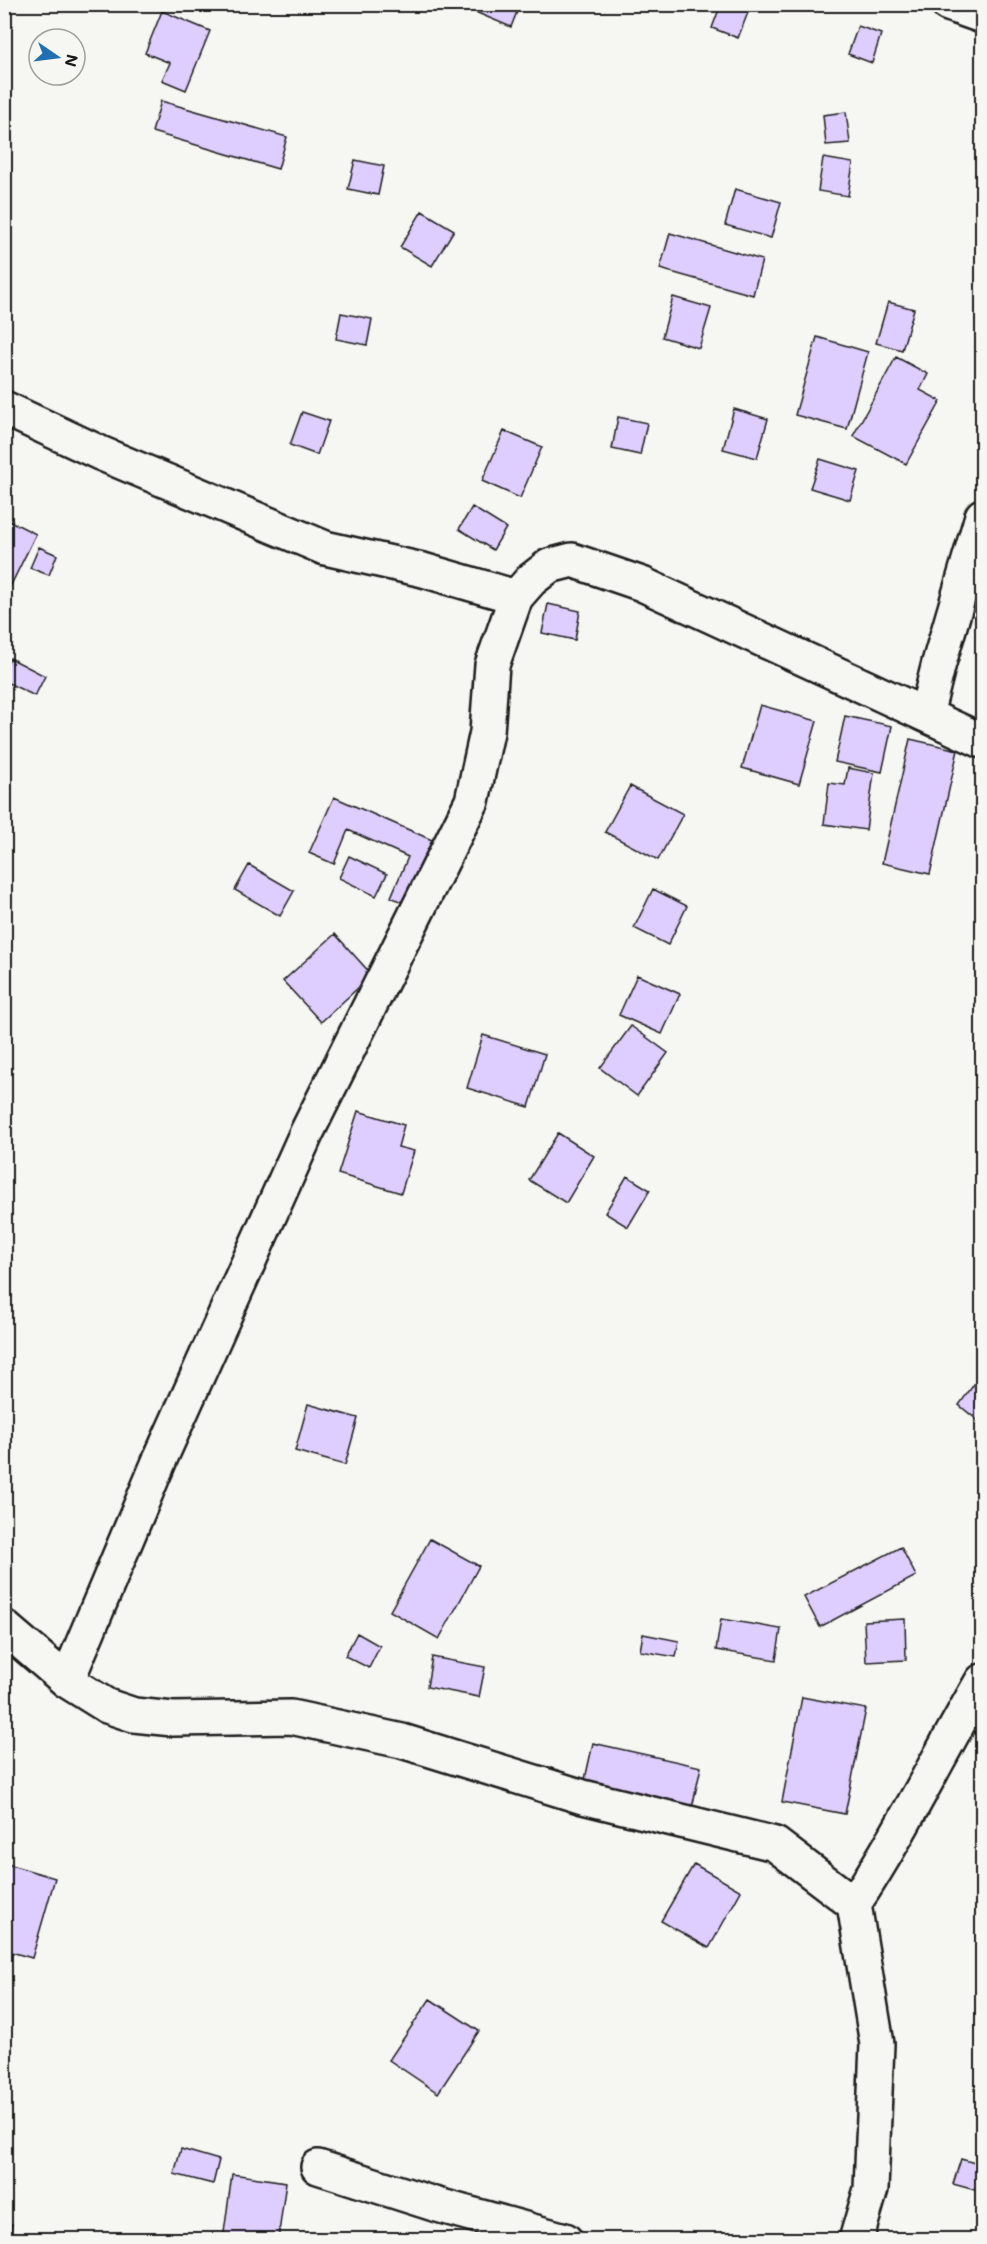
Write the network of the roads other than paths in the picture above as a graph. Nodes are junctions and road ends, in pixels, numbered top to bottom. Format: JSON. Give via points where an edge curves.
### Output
{"nodes":[{"id":1,"x":948,"y":4,"type":"edge"},
{"id":2,"x":982,"y":16,"type":"edge"},
{"id":3,"x":4,"y":408,"type":"edge"},
{"id":4,"x":982,"y":516,"type":"edge"},
{"id":5,"x":516,"y":597,"type":"junction"},
{"id":6,"x":926,"y":716,"type":"junction"},
{"id":7,"x":982,"y":741,"type":"edge"},
{"id":8,"x":4,"y":1627,"type":"edge"},
{"id":9,"x":67,"y":1681,"type":"junction"},
{"id":10,"x":982,"y":1682,"type":"edge"},
{"id":11,"x":854,"y":1904,"type":"junction"},
{"id":12,"x":318,"y":2168,"type":"dead end"},
{"id":13,"x":565,"y":2240,"type":"edge"},
{"id":14,"x":856,"y":2240,"type":"edge"}],
"edges":[{"from":1,"to":2,"type":"street"},
{"from":3,"to":5,"type":"street","via":[[325,548],[423,570]]},
{"from":4,"to":6,"type":"street"},
{"from":5,"to":6,"type":"street","via":[[549,566],[572,560],[642,584]]},
{"from":5,"to":9,"type":"street","via":[[492,665],[487,732],[472,801],[307,1132],[160,1457]]},
{"from":6,"to":7,"type":"street"},
{"from":8,"to":9,"type":"street"},
{"from":9,"to":11,"type":"street","via":[[107,1706],[134,1715],[173,1719],[291,1717],[402,1741],[583,1797],[775,1844]]},
{"from":10,"to":11,"type":"street","via":[[883,1860]]},
{"from":11,"to":14,"type":"street","via":[[878,2044],[871,2189]]},
{"from":12,"to":13,"type":"street"}]}
